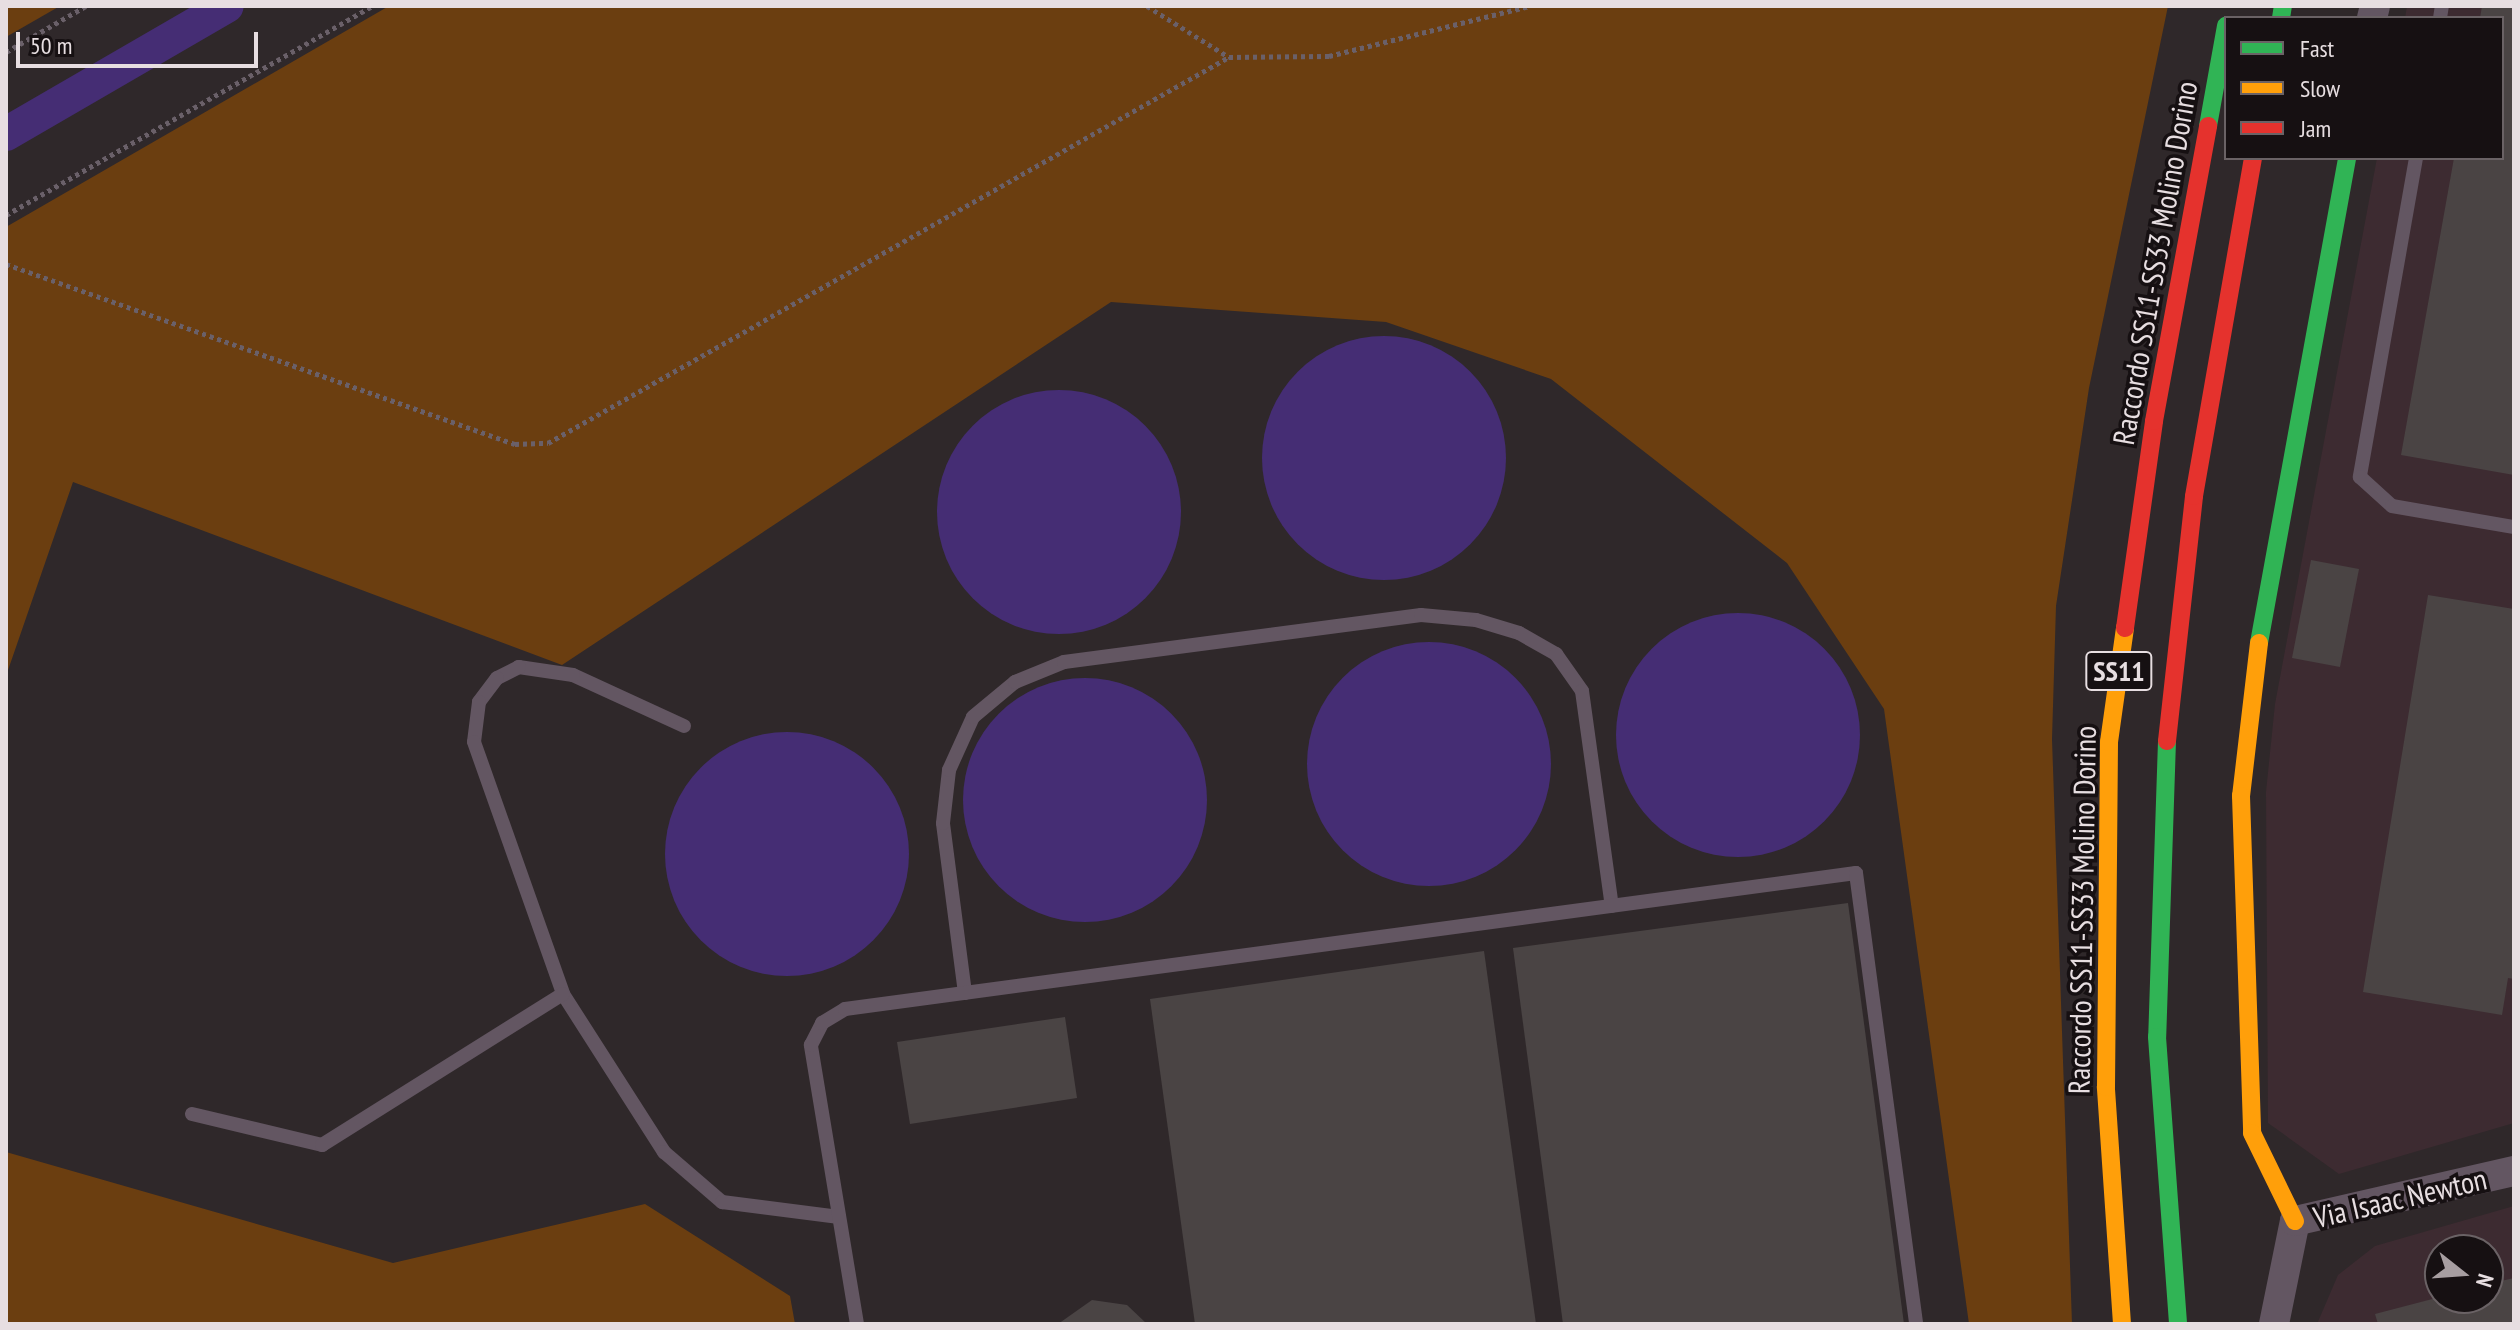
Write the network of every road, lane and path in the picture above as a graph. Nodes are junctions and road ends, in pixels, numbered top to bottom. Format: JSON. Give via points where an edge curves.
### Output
{"nodes":[{"id":1,"x":86,"y":6,"type":"edge"},
{"id":2,"x":372,"y":6,"type":"edge"},
{"id":3,"x":1147,"y":6,"type":"edge"},
{"id":4,"x":1530,"y":6,"type":"edge"},
{"id":5,"x":2224,"y":37,"type":"edge"},
{"id":6,"x":6,"y":52,"type":"edge"},
{"id":7,"x":1229,"y":57,"type":"junction"},
{"id":8,"x":2253,"y":160,"type":"edge"},
{"id":9,"x":2347,"y":160,"type":"edge"},
{"id":10,"x":2416,"y":160,"type":"edge"},
{"id":11,"x":6,"y":215,"type":"edge"},
{"id":12,"x":6,"y":264,"type":"edge"},
{"id":13,"x":2514,"y":527,"type":"edge"},
{"id":14,"x":684,"y":726,"type":"dead end"},
{"id":15,"x":1612,"y":906,"type":"junction"},
{"id":16,"x":965,"y":993,"type":"junction"},
{"id":17,"x":563,"y":994,"type":"junction"},
{"id":18,"x":192,"y":1114,"type":"dead end"},
{"id":19,"x":2514,"y":1171,"type":"edge"},
{"id":20,"x":839,"y":1217,"type":"junction"},
{"id":21,"x":2295,"y":1221,"type":"junction"},
{"id":22,"x":857,"y":1324,"type":"edge"},
{"id":23,"x":1916,"y":1324,"type":"edge"},
{"id":24,"x":2122,"y":1324,"type":"edge"},
{"id":25,"x":2178,"y":1324,"type":"edge"},
{"id":26,"x":2274,"y":1324,"type":"edge"}],
"edges":[{"from":1,"to":6,"type":"path"},
{"from":2,"to":11,"type":"path"},
{"from":3,"to":7,"type":"path"},
{"from":4,"to":7,"type":"path","via":[[1329,56]]},
{"from":5,"to":24,"type":"main road","name":"Raccordo SS11-SS33 Molino Dorino","number":"SS11","via":[[2154,421],[2109,742],[2106,1087]]},
{"from":7,"to":12,"type":"path","via":[[548,443],[515,444]]},
{"from":8,"to":25,"type":"main road","number":"SS11","via":[[2194,496],[2164,768],[2157,1037]]},
{"from":9,"to":21,"type":"main road","via":[[2258,648],[2241,796],[2252,1133]]},
{"from":10,"to":13,"type":"lane","via":[[2360,477],[2392,506]]},
{"from":14,"to":17,"type":"lane","via":[[573,675],[519,667],[497,678],[479,702],[474,742]]},
{"from":15,"to":16,"type":"lane"},
{"from":15,"to":16,"type":"lane","via":[[1582,691],[1556,654],[1519,633],[1476,620],[1421,615],[1064,662],[1015,682],[973,717],[949,770],[943,823]]},
{"from":15,"to":23,"type":"lane","via":[[1856,873]]},
{"from":16,"to":20,"type":"lane","via":[[845,1009],[822,1023],[811,1045]]},
{"from":17,"to":18,"type":"lane","via":[[322,1145]]},
{"from":17,"to":20,"type":"lane","via":[[664,1152],[692,1180],[722,1202]]},
{"from":19,"to":21,"type":"street","name":"Via Isaac Newton"},
{"from":20,"to":22,"type":"lane"},
{"from":21,"to":26,"type":"street","name":"Via Isaac Newton"}]}
